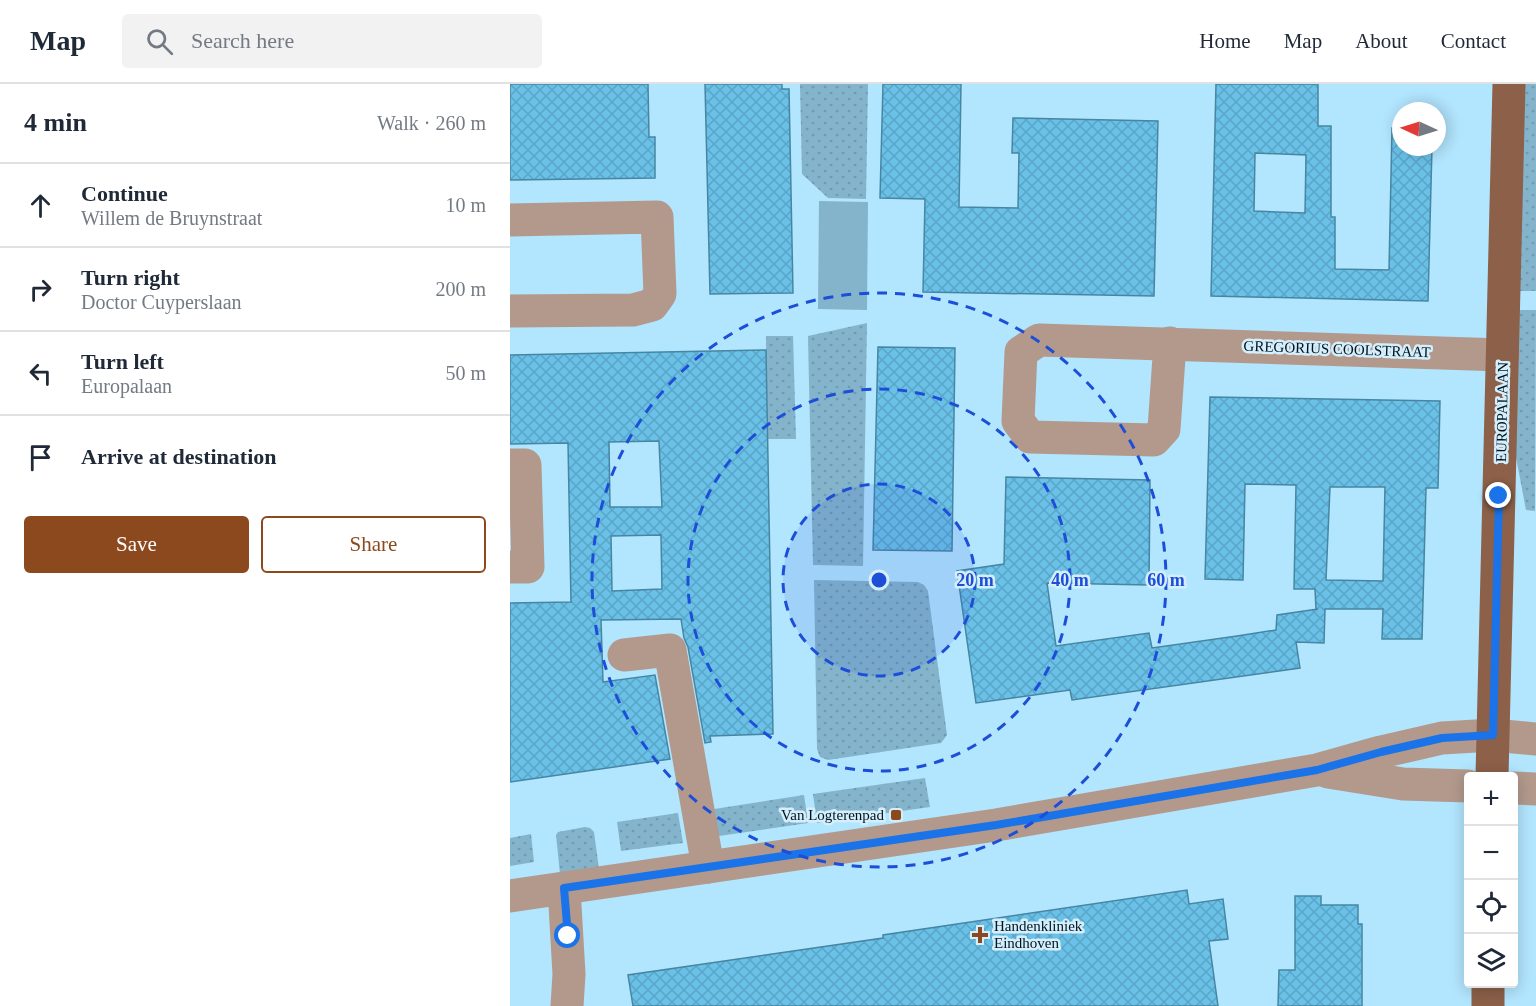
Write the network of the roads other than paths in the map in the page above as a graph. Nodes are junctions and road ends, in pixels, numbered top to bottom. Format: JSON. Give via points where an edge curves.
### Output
{"nodes":[{"id":1,"x":1509,"y":84,"type":"edge"},
{"id":2,"x":510,"y":220,"type":"edge"},
{"id":3,"x":510,"y":311,"type":"edge"},
{"id":4,"x":1170,"y":343,"type":"junction"},
{"id":5,"x":1503,"y":355,"type":"junction"},
{"id":6,"x":510,"y":465,"type":"edge"},
{"id":7,"x":510,"y":567,"type":"edge"},
{"id":8,"x":624,"y":655,"type":"dead end"},
{"id":9,"x":1493,"y":735,"type":"junction"},
{"id":10,"x":1536,"y":739,"type":"edge"},
{"id":11,"x":1317,"y":770,"type":"junction"},
{"id":12,"x":1492,"y":772,"type":"edge"},
{"id":13,"x":1464,"y":786,"type":"edge"},
{"id":14,"x":1518,"y":788,"type":"edge"},
{"id":15,"x":1536,"y":789,"type":"edge"},
{"id":16,"x":708,"y":867,"type":"junction"},
{"id":17,"x":564,"y":888,"type":"junction"},
{"id":18,"x":510,"y":896,"type":"edge"},
{"id":19,"x":1488,"y":988,"type":"edge"},
{"id":20,"x":567,"y":1006,"type":"edge"},
{"id":21,"x":1488,"y":1006,"type":"edge"}],
"edges":[{"from":1,"to":5,"type":"main road","name":"EUROPALAAN"},
{"from":2,"to":3,"type":"street","via":[[657,217],[660,294],[652,306],[633,310]]},
{"from":4,"to":4,"type":"street","name":"GREGORIUS COOLSTRAAT","via":[[1164,429],[1154,440],[1030,437],[1018,422],[1021,352],[1039,340]]},
{"from":4,"to":5,"type":"street","name":"GREGORIUS COOLSTRAAT"},
{"from":5,"to":9,"type":"main road","name":"EUROPALAAN"},
{"from":6,"to":7,"type":"street","via":[[525,465],[528,567]]},
{"from":8,"to":16,"type":"street","via":[[670,650]]},
{"from":9,"to":10,"type":"street"},
{"from":9,"to":11,"type":"street","via":[[1442,738]]},
{"from":9,"to":12,"type":"main road","name":"EUROPALAAN"},
{"from":11,"to":13,"type":"street","via":[[1403,784]]},
{"from":11,"to":16,"type":"street","via":[[996,825]]},
{"from":14,"to":15,"type":"street"},
{"from":16,"to":17,"type":"street"},
{"from":17,"to":18,"type":"street"},
{"from":17,"to":20,"type":"street"},
{"from":19,"to":21,"type":"main road"}]}
